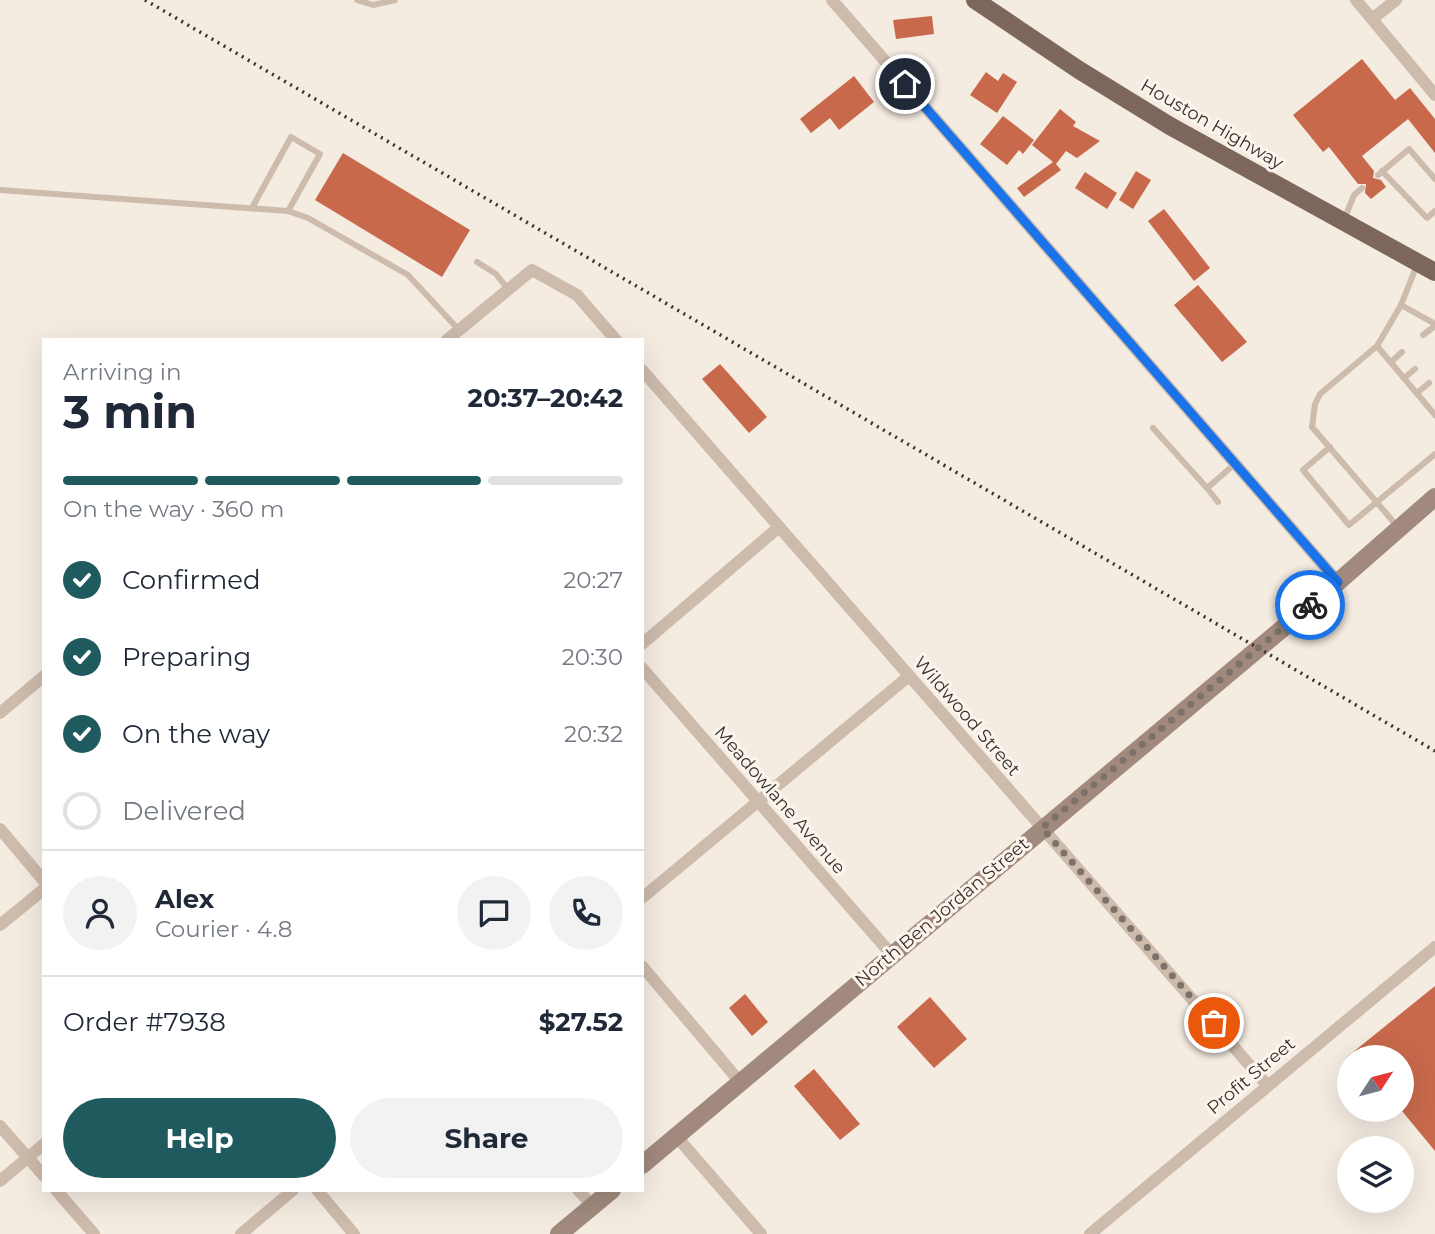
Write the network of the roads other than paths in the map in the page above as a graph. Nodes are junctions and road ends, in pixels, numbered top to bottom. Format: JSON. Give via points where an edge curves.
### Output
{"nodes":[{"id":1,"x":357,"y":0,"type":"edge"},
{"id":2,"x":395,"y":0,"type":"edge"},
{"id":3,"x":832,"y":0,"type":"edge"},
{"id":4,"x":975,"y":0,"type":"edge"},
{"id":5,"x":1356,"y":0,"type":"edge"},
{"id":6,"x":1396,"y":0,"type":"edge"},
{"id":7,"x":1372,"y":19,"type":"junction"},
{"id":8,"x":1435,"y":95,"type":"edge"},
{"id":9,"x":1435,"y":179,"type":"edge"},
{"id":10,"x":1362,"y":188,"type":"dead end"},
{"id":11,"x":0,"y":190,"type":"edge"},
{"id":12,"x":253,"y":206,"type":"junction"},
{"id":13,"x":288,"y":211,"type":"junction"},
{"id":14,"x":1435,"y":211,"type":"edge"},
{"id":15,"x":1343,"y":222,"type":"junction"},
{"id":16,"x":477,"y":262,"type":"dead end"},
{"id":17,"x":1418,"y":263,"type":"junction"},
{"id":18,"x":1435,"y":272,"type":"edge"},
{"id":19,"x":508,"y":289,"type":"junction"},
{"id":20,"x":1401,"y":305,"type":"junction"},
{"id":21,"x":1435,"y":325,"type":"edge"},
{"id":22,"x":459,"y":330,"type":"junction"},
{"id":23,"x":1423,"y":335,"type":"dead end"},
{"id":24,"x":449,"y":338,"type":"edge"},
{"id":25,"x":614,"y":338,"type":"edge"},
{"id":26,"x":1377,"y":346,"type":"junction"},
{"id":27,"x":1402,"y":352,"type":"dead end"},
{"id":28,"x":1391,"y":362,"type":"junction"},
{"id":29,"x":1415,"y":369,"type":"dead end"},
{"id":30,"x":645,"y":378,"type":"edge"},
{"id":31,"x":1404,"y":378,"type":"junction"},
{"id":32,"x":1429,"y":383,"type":"dead end"},
{"id":33,"x":1417,"y":393,"type":"junction"},
{"id":34,"x":1435,"y":400,"type":"edge"},
{"id":35,"x":1428,"y":406,"type":"junction"},
{"id":36,"x":1435,"y":415,"type":"edge"},
{"id":37,"x":1153,"y":428,"type":"dead end"},
{"id":38,"x":1330,"y":447,"type":"junction"},
{"id":39,"x":1435,"y":454,"type":"edge"},
{"id":40,"x":1235,"y":464,"type":"junction"},
{"id":41,"x":1207,"y":488,"type":"junction"},
{"id":42,"x":1435,"y":497,"type":"edge"},
{"id":43,"x":1217,"y":502,"type":"dead end"},
{"id":44,"x":1377,"y":503,"type":"junction"},
{"id":45,"x":779,"y":527,"type":"junction"},
{"id":46,"x":1399,"y":528,"type":"junction"},
{"id":47,"x":1338,"y":582,"type":"junction"},
{"id":48,"x":644,"y":642,"type":"edge"},
{"id":49,"x":644,"y":670,"type":"edge"},
{"id":50,"x":909,"y":676,"type":"junction"},
{"id":51,"x":42,"y":678,"type":"edge"},
{"id":52,"x":0,"y":713,"type":"edge"},
{"id":53,"x":758,"y":801,"type":"junction"},
{"id":54,"x":1042,"y":828,"type":"junction"},
{"id":55,"x":0,"y":829,"type":"edge"},
{"id":56,"x":42,"y":879,"type":"edge"},
{"id":57,"x":42,"y":891,"type":"edge"},
{"id":58,"x":644,"y":896,"type":"edge"},
{"id":59,"x":0,"y":925,"type":"edge"},
{"id":60,"x":1435,"y":947,"type":"edge"},
{"id":61,"x":891,"y":956,"type":"junction"},
{"id":62,"x":644,"y":968,"type":"edge"},
{"id":63,"x":740,"y":1082,"type":"junction"},
{"id":64,"x":1267,"y":1085,"type":"junction"},
{"id":65,"x":0,"y":1126,"type":"edge"},
{"id":66,"x":677,"y":1137,"type":"junction"},
{"id":67,"x":42,"y":1146,"type":"edge"},
{"id":68,"x":28,"y":1157,"type":"junction"},
{"id":69,"x":644,"y":1163,"type":"edge"},
{"id":70,"x":42,"y":1174,"type":"edge"},
{"id":71,"x":0,"y":1181,"type":"edge"},
{"id":72,"x":58,"y":1192,"type":"edge"},
{"id":73,"x":291,"y":1192,"type":"edge"},
{"id":74,"x":319,"y":1192,"type":"edge"},
{"id":75,"x":580,"y":1192,"type":"edge"},
{"id":76,"x":610,"y":1192,"type":"edge"},
{"id":77,"x":593,"y":1206,"type":"junction"},
{"id":78,"x":94,"y":1234,"type":"edge"},
{"id":79,"x":241,"y":1234,"type":"edge"},
{"id":80,"x":354,"y":1234,"type":"edge"},
{"id":81,"x":559,"y":1234,"type":"edge"},
{"id":82,"x":761,"y":1234,"type":"edge"},
{"id":83,"x":1090,"y":1234,"type":"edge"}],
"edges":[{"from":1,"to":2,"type":"lane","via":[[373,5]]},
{"from":3,"to":40,"type":"street"},
{"from":4,"to":15,"type":"main road","name":"Houston Highway","via":[[1170,126]]},
{"from":5,"to":7,"type":"street"},
{"from":6,"to":7,"type":"street"},
{"from":7,"to":8,"type":"street"},
{"from":9,"to":14,"type":"lane","via":[[1409,149],[1380,174],[1427,218]]},
{"from":10,"to":15,"type":"lane","via":[[1354,195]]},
{"from":11,"to":12,"type":"lane"},
{"from":12,"to":13,"type":"lane"},
{"from":12,"to":13,"type":"lane","via":[[291,137],[320,154]]},
{"from":13,"to":22,"type":"lane","via":[[408,275]]},
{"from":15,"to":17,"type":"main road","name":"Houston Highway"},
{"from":16,"to":19,"type":"lane"},
{"from":17,"to":18,"type":"main road","name":"Houston Highway"},
{"from":17,"to":20,"type":"lane"},
{"from":19,"to":22,"type":"street"},
{"from":19,"to":25,"type":"street","via":[[532,270],[577,295]]},
{"from":20,"to":21,"type":"lane"},
{"from":20,"to":26,"type":"lane"},
{"from":21,"to":23,"type":"lane"},
{"from":22,"to":24,"type":"street"},
{"from":26,"to":28,"type":"lane"},
{"from":26,"to":38,"type":"lane","via":[[1320,394],[1315,404],[1312,427]]},
{"from":27,"to":28,"type":"lane"},
{"from":28,"to":31,"type":"lane"},
{"from":29,"to":31,"type":"lane"},
{"from":30,"to":45,"type":"street","name":"Wildwood Street"},
{"from":31,"to":33,"type":"lane"},
{"from":32,"to":33,"type":"lane"},
{"from":33,"to":35,"type":"lane"},
{"from":34,"to":35,"type":"lane"},
{"from":35,"to":36,"type":"lane"},
{"from":37,"to":41,"type":"lane"},
{"from":38,"to":44,"type":"lane"},
{"from":38,"to":44,"type":"lane","via":[[1303,470],[1349,525]]},
{"from":39,"to":44,"type":"lane"},
{"from":40,"to":41,"type":"lane"},
{"from":40,"to":47,"type":"street"},
{"from":41,"to":43,"type":"lane"},
{"from":42,"to":46,"type":"street","name":"North Ben Jordan Street"},
{"from":44,"to":46,"type":"lane"},
{"from":45,"to":48,"type":"street"},
{"from":45,"to":50,"type":"street","name":"Wildwood Street"},
{"from":46,"to":47,"type":"street","name":"North Ben Jordan Street"},
{"from":47,"to":54,"type":"street","name":"North Ben Jordan Street"},
{"from":49,"to":53,"type":"street","name":"Meadowlane Avenue"},
{"from":50,"to":53,"type":"street"},
{"from":50,"to":54,"type":"street","name":"Wildwood Street"},
{"from":51,"to":52,"type":"street"},
{"from":53,"to":58,"type":"street"},
{"from":53,"to":61,"type":"street","name":"Meadowlane Avenue"},
{"from":54,"to":61,"type":"street","name":"North Ben Jordan Street"},
{"from":54,"to":64,"type":"street","name":"Wildwood Street"},
{"from":55,"to":56,"type":"street"},
{"from":57,"to":59,"type":"street"},
{"from":60,"to":64,"type":"street","name":"Profit Street"},
{"from":61,"to":63,"type":"street","name":"North Ben Jordan Street"},
{"from":62,"to":63,"type":"street"},
{"from":63,"to":66,"type":"street","name":"North Ben Jordan Street"},
{"from":64,"to":83,"type":"street","name":"Profit Street"},
{"from":65,"to":68,"type":"street"},
{"from":66,"to":69,"type":"street","name":"North Ben Jordan Street"},
{"from":66,"to":82,"type":"street"},
{"from":67,"to":68,"type":"street"},
{"from":68,"to":70,"type":"street"},
{"from":68,"to":71,"type":"street"},
{"from":72,"to":78,"type":"street"},
{"from":73,"to":79,"type":"street"},
{"from":74,"to":80,"type":"street"},
{"from":75,"to":77,"type":"street"},
{"from":76,"to":77,"type":"street"},
{"from":77,"to":81,"type":"street"}]}
